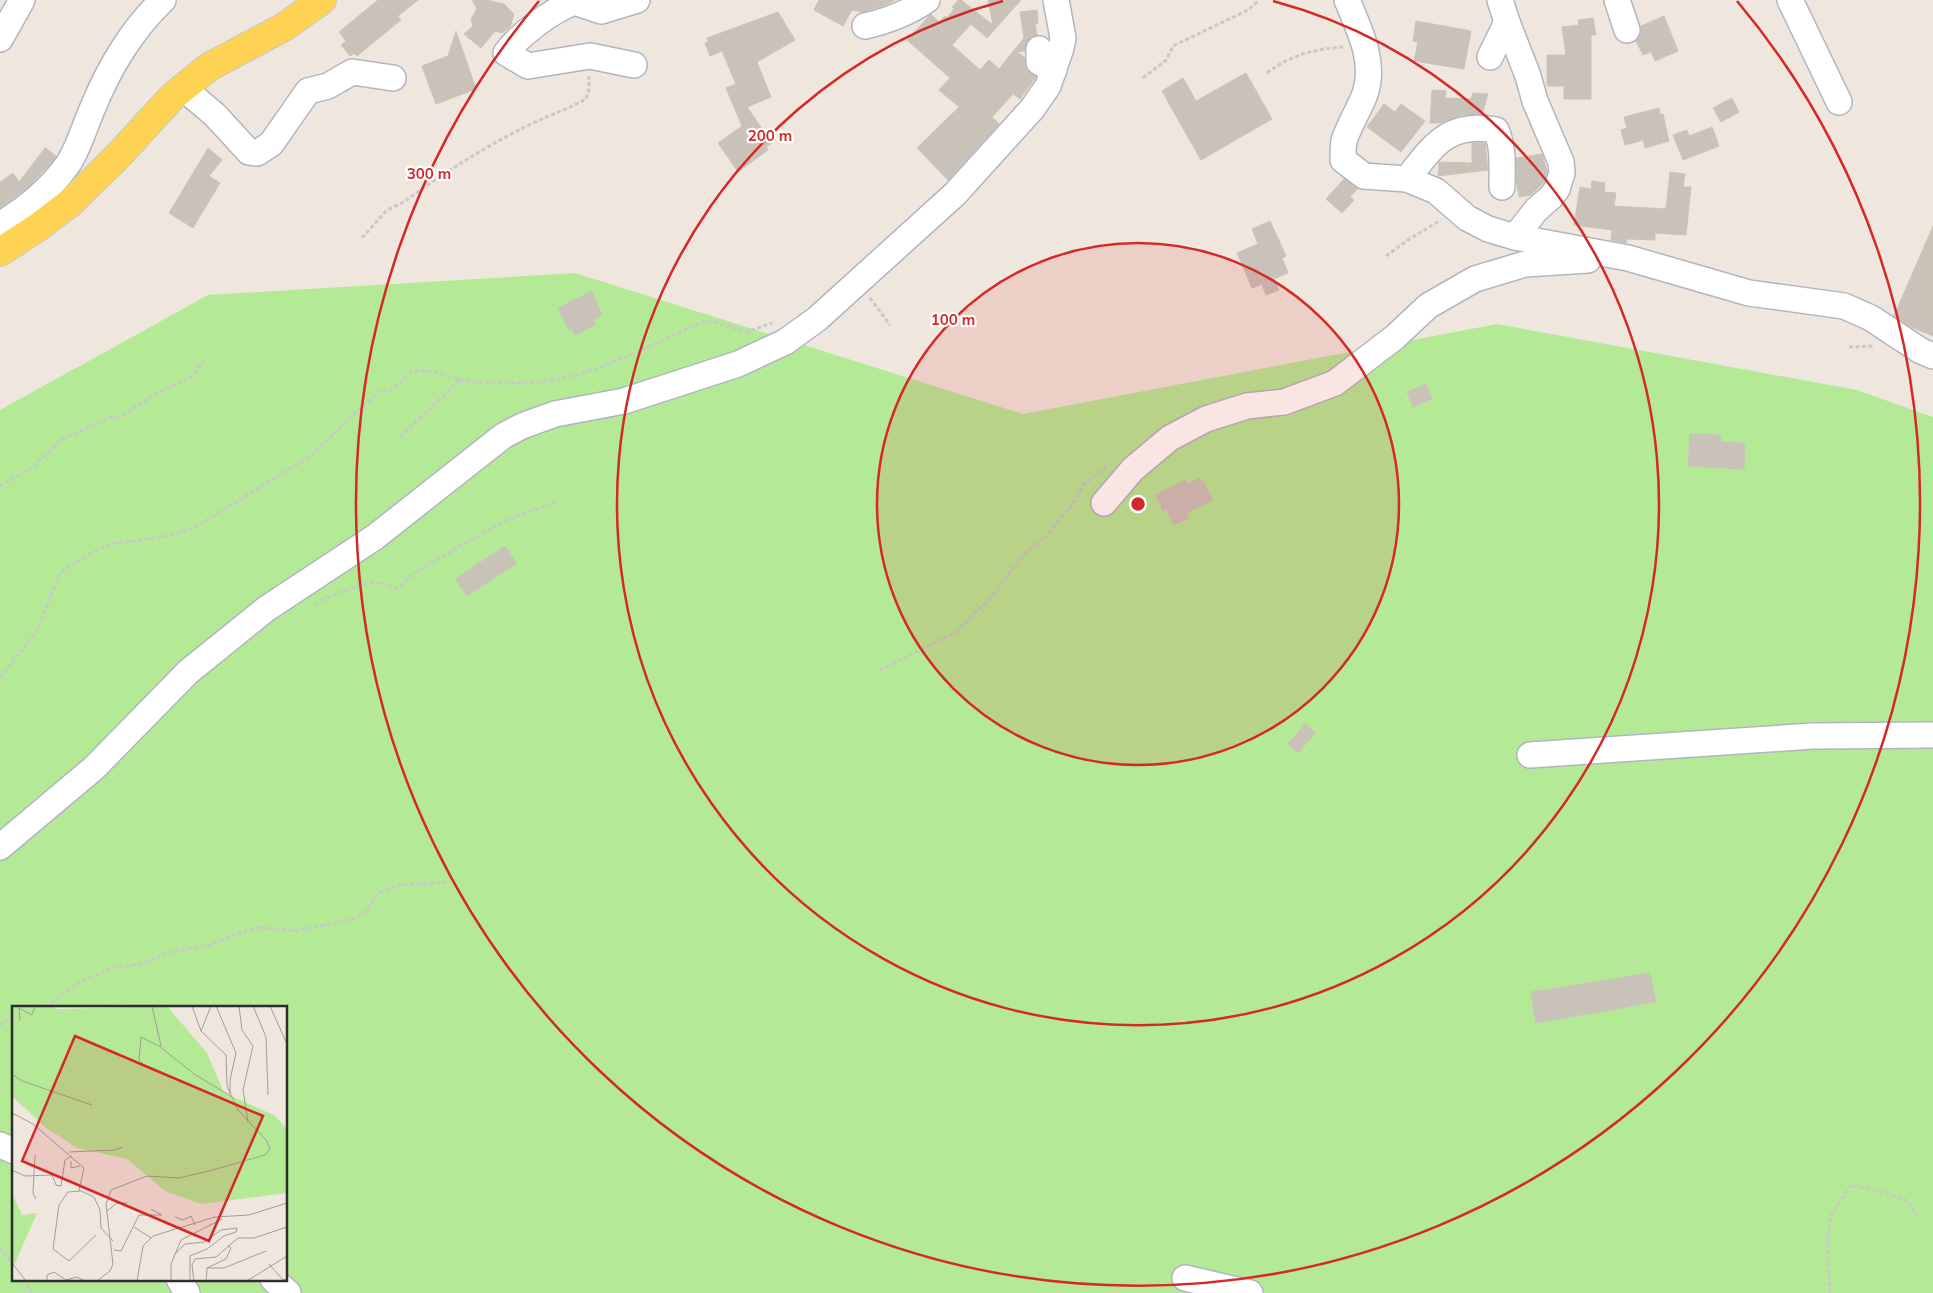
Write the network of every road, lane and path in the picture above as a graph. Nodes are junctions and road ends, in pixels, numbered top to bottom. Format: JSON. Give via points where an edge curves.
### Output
{"nodes":[{"id":1,"x":22,"y":0,"type":"edge"},
{"id":2,"x":163,"y":0,"type":"edge"},
{"id":3,"x":322,"y":0,"type":"edge"},
{"id":4,"x":637,"y":0,"type":"edge"},
{"id":5,"x":927,"y":0,"type":"edge"},
{"id":6,"x":1056,"y":0,"type":"edge"},
{"id":7,"x":1259,"y":0,"type":"edge"},
{"id":8,"x":1347,"y":0,"type":"edge"},
{"id":9,"x":1617,"y":0,"type":"edge"},
{"id":10,"x":1790,"y":0,"type":"edge"},
{"id":11,"x":574,"y":1,"type":"edge"},
{"id":12,"x":1504,"y":11,"type":"edge"},
{"id":13,"x":865,"y":26,"type":"dead end"},
{"id":14,"x":1627,"y":30,"type":"dead end"},
{"id":15,"x":0,"y":39,"type":"edge"},
{"id":16,"x":1039,"y":49,"type":"dead end"},
{"id":17,"x":590,"y":56,"type":"junction"},
{"id":18,"x":1490,"y":57,"type":"dead end"},
{"id":19,"x":1368,"y":60,"type":"junction"},
{"id":20,"x":634,"y":65,"type":"dead end"},
{"id":21,"x":1054,"y":70,"type":"junction"},
{"id":22,"x":1267,"y":73,"type":"dead end"},
{"id":23,"x":393,"y":78,"type":"dead end"},
{"id":24,"x":1143,"y":78,"type":"dead end"},
{"id":25,"x":184,"y":88,"type":"junction"},
{"id":26,"x":1839,"y":102,"type":"dead end"},
{"id":27,"x":1408,"y":179,"type":"junction"},
{"id":28,"x":1502,"y":187,"type":"dead end"},
{"id":29,"x":1467,"y":218,"type":"junction"},
{"id":30,"x":0,"y":225,"type":"edge"},
{"id":31,"x":1515,"y":237,"type":"junction"},
{"id":32,"x":362,"y":238,"type":"dead end"},
{"id":33,"x":0,"y":252,"type":"edge"},
{"id":34,"x":1386,"y":256,"type":"dead end"},
{"id":35,"x":1628,"y":258,"type":"junction"},
{"id":36,"x":862,"y":280,"type":"junction"},
{"id":37,"x":779,"y":320,"type":"dead end"},
{"id":38,"x":890,"y":325,"type":"dead end"},
{"id":39,"x":1933,"y":356,"type":"edge"},
{"id":40,"x":204,"y":361,"type":"dead end"},
{"id":41,"x":460,"y":380,"type":"junction"},
{"id":42,"x":400,"y":437,"type":"dead end"},
{"id":43,"x":1113,"y":463,"type":"dead end"},
{"id":44,"x":0,"y":486,"type":"edge"},
{"id":45,"x":556,"y":502,"type":"dead end"},
{"id":46,"x":1104,"y":503,"type":"dead end"},
{"id":47,"x":310,"y":607,"type":"dead end"},
{"id":48,"x":880,"y":670,"type":"dead end"},
{"id":49,"x":0,"y":678,"type":"edge"},
{"id":50,"x":1933,"y":735,"type":"edge"},
{"id":51,"x":1530,"y":755,"type":"dead end"},
{"id":52,"x":0,"y":847,"type":"edge"},
{"id":53,"x":450,"y":882,"type":"dead end"},
{"id":54,"x":47,"y":1006,"type":"edge"},
{"id":55,"x":12,"y":1017,"type":"edge"},
{"id":56,"x":0,"y":1026,"type":"edge"},
{"id":57,"x":0,"y":1145,"type":"edge"},
{"id":58,"x":12,"y":1150,"type":"edge"},
{"id":59,"x":1919,"y":1219,"type":"dead end"},
{"id":60,"x":0,"y":1247,"type":"edge"},
{"id":61,"x":12,"y":1263,"type":"edge"},
{"id":62,"x":1185,"y":1278,"type":"dead end"},
{"id":63,"x":24,"y":1280,"type":"edge"},
{"id":64,"x":180,"y":1280,"type":"edge"},
{"id":65,"x":274,"y":1280,"type":"edge"},
{"id":66,"x":32,"y":1293,"type":"edge"},
{"id":67,"x":188,"y":1293,"type":"edge"},
{"id":68,"x":288,"y":1293,"type":"edge"},
{"id":69,"x":1250,"y":1293,"type":"edge"},
{"id":70,"x":1830,"y":1293,"type":"edge"}],
"edges":[{"from":1,"to":15,"type":"street"},
{"from":2,"to":30,"type":"street","via":[[128,43],[100,90],[69,163],[46,192]]},
{"from":3,"to":25,"type":"main road","via":[[284,26],[209,67]]},
{"from":4,"to":11,"type":"street","via":[[601,11]]},
{"from":5,"to":13,"type":"street","via":[[889,20]]},
{"from":6,"to":21,"type":"street","via":[[1063,38]]},
{"from":7,"to":24,"type":"path","via":[[1248,10],[1173,46],[1166,60]]},
{"from":8,"to":19,"type":"street"},
{"from":9,"to":14,"type":"street"},
{"from":10,"to":26,"type":"street"},
{"from":11,"to":17,"type":"street","via":[[558,8],[499,52],[528,66]]},
{"from":12,"to":18,"type":"street"},
{"from":12,"to":31,"type":"street","via":[[1535,101],[1561,162],[1562,173],[1557,189]]},
{"from":16,"to":21,"type":"street","via":[[1039,62]]},
{"from":17,"to":20,"type":"street"},
{"from":17,"to":32,"type":"path","via":[[586,99],[489,145],[402,203],[386,210]]},
{"from":19,"to":22,"type":"path","via":[[1347,47],[1333,48],[1304,52],[1283,61]]},
{"from":19,"to":27,"type":"street","via":[[1369,78],[1344,141],[1343,160],[1364,176]]},
{"from":21,"to":36,"type":"street","via":[[1048,86],[1032,109],[955,194]]},
{"from":23,"to":25,"type":"street","via":[[352,72],[328,86],[308,91],[272,144],[257,153],[249,152],[215,115]]},
{"from":25,"to":33,"type":"main road","via":[[70,203]]},
{"from":27,"to":28,"type":"street","via":[[1440,140],[1469,127],[1484,128],[1496,130],[1500,138]]},
{"from":27,"to":29,"type":"street","via":[[1436,191]]},
{"from":29,"to":31,"type":"street"},
{"from":29,"to":34,"type":"path","via":[[1439,221]]},
{"from":31,"to":35,"type":"street"},
{"from":35,"to":39,"type":"street","via":[[1749,293],[1844,306],[1871,318]]},
{"from":35,"to":46,"type":"street","via":[[1525,264],[1474,279],[1428,306],[1395,337],[1335,384],[1284,402],[1247,406],[1206,419],[1170,438],[1133,469]]},
{"from":36,"to":38,"type":"path","via":[[868,296]]},
{"from":36,"to":52,"type":"street","via":[[785,342],[738,364],[624,401],[555,414],[502,436],[375,537],[258,615],[188,672],[94,768]]},
{"from":37,"to":41,"type":"path","via":[[747,332],[703,322],[617,361],[561,379],[522,383]]},
{"from":40,"to":44,"type":"path","via":[[190,378],[153,395],[122,416],[108,418],[62,438],[32,468]]},
{"from":41,"to":42,"type":"path"},
{"from":41,"to":49,"type":"path","via":[[428,371],[406,375],[392,390],[379,391],[309,457],[194,528],[173,535],[111,544],[78,560],[59,575],[37,630]]},
{"from":43,"to":48,"type":"path","via":[[1084,484],[1072,505],[1048,534],[1025,553],[991,597],[956,632]]},
{"from":45,"to":47,"type":"path","via":[[499,524],[414,573],[396,589],[381,583],[359,587]]},
{"from":50,"to":51,"type":"street","via":[[1813,736]]},
{"from":53,"to":54,"type":"path","via":[[401,885],[379,893],[365,912],[352,919],[295,931],[256,927],[209,944],[170,952],[144,964],[113,968],[82,981]]},
{"from":55,"to":56,"type":"path"},
{"from":57,"to":58,"type":"street"},
{"from":59,"to":70,"type":"path","via":[[1908,1201],[1851,1185],[1832,1214],[1827,1242]]},
{"from":60,"to":61,"type":"path"},
{"from":62,"to":69,"type":"street"},
{"from":63,"to":66,"type":"path"},
{"from":64,"to":67,"type":"street"},
{"from":65,"to":68,"type":"street"}]}
